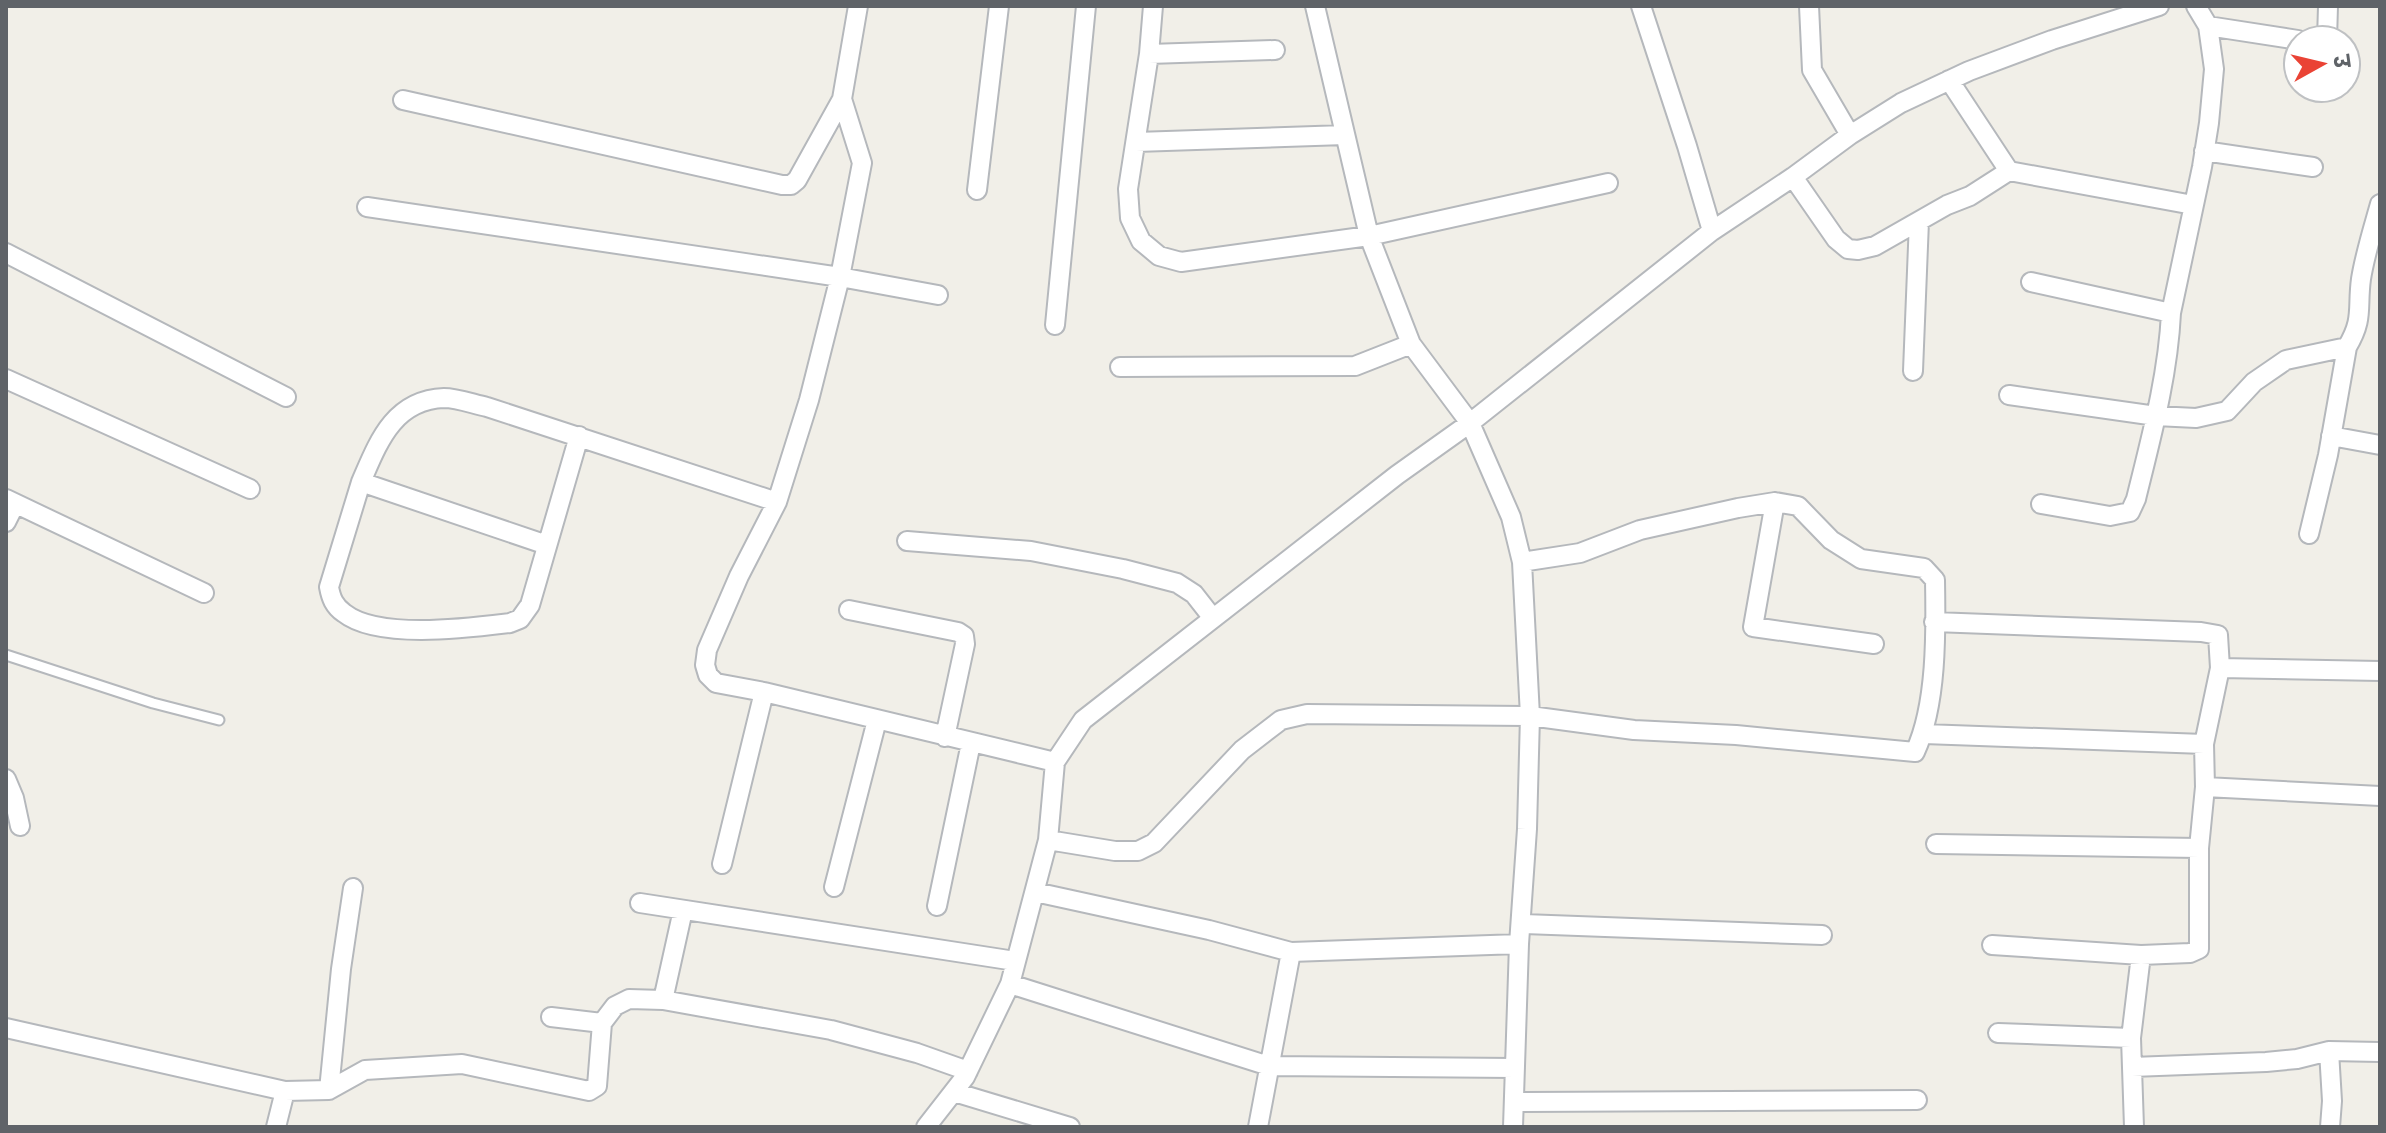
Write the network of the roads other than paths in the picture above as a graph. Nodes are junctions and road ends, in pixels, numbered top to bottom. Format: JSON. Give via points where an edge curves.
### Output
{"nodes":[{"id":1,"x":858,"y":6,"type":"edge"},
{"id":2,"x":999,"y":6,"type":"edge"},
{"id":3,"x":1086,"y":6,"type":"edge"},
{"id":4,"x":1153,"y":6,"type":"edge"},
{"id":5,"x":1315,"y":6,"type":"edge"},
{"id":6,"x":1641,"y":6,"type":"edge"},
{"id":7,"x":1809,"y":6,"type":"edge"},
{"id":8,"x":2159,"y":6,"type":"edge"},
{"id":9,"x":2196,"y":6,"type":"edge"},
{"id":10,"x":2208,"y":26,"type":"junction"},
{"id":11,"x":2282,"y":38,"type":"edge"},
{"id":12,"x":1275,"y":50,"type":"dead end"},
{"id":13,"x":1149,"y":54,"type":"junction"},
{"id":14,"x":1949,"y":80,"type":"junction"},
{"id":15,"x":842,"y":99,"type":"junction"},
{"id":16,"x":403,"y":100,"type":"dead end"},
{"id":17,"x":1345,"y":135,"type":"junction"},
{"id":18,"x":1850,"y":135,"type":"junction"},
{"id":19,"x":1136,"y":142,"type":"junction"},
{"id":20,"x":2204,"y":151,"type":"junction"},
{"id":21,"x":2313,"y":167,"type":"dead end"},
{"id":22,"x":2009,"y":171,"type":"junction"},
{"id":23,"x":1793,"y":177,"type":"junction"},
{"id":24,"x":1608,"y":183,"type":"dead end"},
{"id":25,"x":977,"y":190,"type":"dead end"},
{"id":26,"x":2380,"y":204,"type":"edge"},
{"id":27,"x":2193,"y":205,"type":"junction"},
{"id":28,"x":367,"y":207,"type":"dead end"},
{"id":29,"x":1919,"y":221,"type":"junction"},
{"id":30,"x":1712,"y":231,"type":"junction"},
{"id":31,"x":1369,"y":236,"type":"junction"},
{"id":32,"x":2375,"y":243,"type":"edge"},
{"id":33,"x":6,"y":253,"type":"edge"},
{"id":34,"x":840,"y":277,"type":"junction"},
{"id":35,"x":2031,"y":282,"type":"dead end"},
{"id":36,"x":938,"y":295,"type":"dead end"},
{"id":37,"x":2171,"y":313,"type":"junction"},
{"id":38,"x":1055,"y":325,"type":"dead end"},
{"id":39,"x":1411,"y":344,"type":"junction"},
{"id":40,"x":2347,"y":347,"type":"junction"},
{"id":41,"x":1120,"y":367,"type":"dead end"},
{"id":42,"x":1913,"y":371,"type":"dead end"},
{"id":43,"x":6,"y":379,"type":"edge"},
{"id":44,"x":2009,"y":395,"type":"dead end"},
{"id":45,"x":286,"y":397,"type":"dead end"},
{"id":46,"x":2156,"y":416,"type":"junction"},
{"id":47,"x":1470,"y":423,"type":"junction"},
{"id":48,"x":579,"y":436,"type":"junction"},
{"id":49,"x":2331,"y":436,"type":"junction"},
{"id":50,"x":2380,"y":445,"type":"edge"},
{"id":51,"x":361,"y":482,"type":"junction"},
{"id":52,"x":250,"y":489,"type":"dead end"},
{"id":53,"x":11,"y":502,"type":"edge"},
{"id":54,"x":777,"y":502,"type":"junction"},
{"id":55,"x":1775,"y":502,"type":"junction"},
{"id":56,"x":2041,"y":504,"type":"dead end"},
{"id":57,"x":6,"y":522,"type":"edge"},
{"id":58,"x":2309,"y":534,"type":"dead end"},
{"id":59,"x":907,"y":541,"type":"dead end"},
{"id":60,"x":547,"y":545,"type":"junction"},
{"id":61,"x":1522,"y":562,"type":"junction"},
{"id":62,"x":204,"y":593,"type":"dead end"},
{"id":63,"x":849,"y":610,"type":"dead end"},
{"id":64,"x":1212,"y":617,"type":"junction"},
{"id":65,"x":1934,"y":622,"type":"junction"},
{"id":66,"x":1874,"y":644,"type":"dead end"},
{"id":67,"x":6,"y":655,"type":"edge"},
{"id":68,"x":2220,"y":668,"type":"junction"},
{"id":69,"x":2380,"y":671,"type":"edge"},
{"id":70,"x":764,"y":692,"type":"junction"},
{"id":71,"x":1530,"y":716,"type":"junction"},
{"id":72,"x":219,"y":720,"type":"dead end"},
{"id":73,"x":877,"y":720,"type":"junction"},
{"id":74,"x":1924,"y":734,"type":"junction"},
{"id":75,"x":945,"y":737,"type":"junction"},
{"id":76,"x":971,"y":743,"type":"junction"},
{"id":77,"x":2204,"y":744,"type":"junction"},
{"id":78,"x":1055,"y":762,"type":"junction"},
{"id":79,"x":6,"y":779,"type":"edge"},
{"id":80,"x":2205,"y":787,"type":"junction"},
{"id":81,"x":2380,"y":796,"type":"edge"},
{"id":82,"x":20,"y":826,"type":"dead end"},
{"id":83,"x":1048,"y":840,"type":"junction"},
{"id":84,"x":1936,"y":844,"type":"dead end"},
{"id":85,"x":2199,"y":848,"type":"junction"},
{"id":86,"x":722,"y":864,"type":"dead end"},
{"id":87,"x":834,"y":887,"type":"dead end"},
{"id":88,"x":353,"y":888,"type":"dead end"},
{"id":89,"x":1035,"y":892,"type":"junction"},
{"id":90,"x":640,"y":903,"type":"dead end"},
{"id":91,"x":937,"y":906,"type":"dead end"},
{"id":92,"x":683,"y":910,"type":"junction"},
{"id":93,"x":1521,"y":924,"type":"junction"},
{"id":94,"x":1822,"y":935,"type":"dead end"},
{"id":95,"x":1519,"y":944,"type":"junction"},
{"id":96,"x":1992,"y":945,"type":"dead end"},
{"id":97,"x":1291,"y":952,"type":"junction"},
{"id":98,"x":2141,"y":955,"type":"junction"},
{"id":99,"x":1015,"y":961,"type":"junction"},
{"id":100,"x":1010,"y":984,"type":"junction"},
{"id":101,"x":663,"y":1000,"type":"junction"},
{"id":102,"x":551,"y":1017,"type":"dead end"},
{"id":103,"x":602,"y":1023,"type":"junction"},
{"id":104,"x":6,"y":1028,"type":"edge"},
{"id":105,"x":1998,"y":1033,"type":"dead end"},
{"id":106,"x":2131,"y":1038,"type":"junction"},
{"id":107,"x":2329,"y":1051,"type":"junction"},
{"id":108,"x":2380,"y":1052,"type":"edge"},
{"id":109,"x":1269,"y":1066,"type":"junction"},
{"id":110,"x":2132,"y":1067,"type":"junction"},
{"id":111,"x":1515,"y":1068,"type":"junction"},
{"id":112,"x":968,"y":1071,"type":"junction"},
{"id":113,"x":329,"y":1090,"type":"junction"},
{"id":114,"x":285,"y":1091,"type":"junction"},
{"id":115,"x":954,"y":1092,"type":"junction"},
{"id":116,"x":1917,"y":1100,"type":"dead end"},
{"id":117,"x":1514,"y":1102,"type":"junction"},
{"id":118,"x":276,"y":1127,"type":"edge"},
{"id":119,"x":926,"y":1127,"type":"edge"},
{"id":120,"x":1070,"y":1127,"type":"edge"},
{"id":121,"x":1258,"y":1127,"type":"edge"},
{"id":122,"x":1513,"y":1127,"type":"edge"},
{"id":123,"x":2134,"y":1127,"type":"edge"},
{"id":124,"x":2330,"y":1127,"type":"edge"}],
"edges":[{"from":1,"to":15,"type":"street"},
{"from":2,"to":25,"type":"street"},
{"from":3,"to":38,"type":"street"},
{"from":4,"to":13,"type":"street"},
{"from":5,"to":17,"type":"street"},
{"from":6,"to":30,"type":"street"},
{"from":7,"to":18,"type":"street","via":[[1812,70]]},
{"from":8,"to":14,"type":"street"},
{"from":9,"to":10,"type":"street"},
{"from":10,"to":11,"type":"street"},
{"from":10,"to":20,"type":"street","via":[[2214,69]]},
{"from":12,"to":13,"type":"street"},
{"from":13,"to":19,"type":"street"},
{"from":14,"to":18,"type":"street"},
{"from":14,"to":22,"type":"street"},
{"from":15,"to":16,"type":"street","via":[[791,185]]},
{"from":15,"to":34,"type":"street","via":[[862,163]]},
{"from":17,"to":19,"type":"street"},
{"from":17,"to":31,"type":"street"},
{"from":18,"to":23,"type":"street"},
{"from":19,"to":31,"type":"street","via":[[1128,189],[1130,218],[1141,241],[1159,256],[1181,262]]},
{"from":20,"to":21,"type":"street"},
{"from":20,"to":27,"type":"street"},
{"from":22,"to":27,"type":"street"},
{"from":22,"to":29,"type":"street"},
{"from":23,"to":29,"type":"street","via":[[1848,249],[1865,250]]},
{"from":23,"to":30,"type":"street"},
{"from":24,"to":31,"type":"street"},
{"from":26,"to":32,"type":"street"},
{"from":27,"to":37,"type":"street"},
{"from":28,"to":34,"type":"street"},
{"from":29,"to":42,"type":"street"},
{"from":30,"to":47,"type":"street"},
{"from":31,"to":39,"type":"street"},
{"from":32,"to":40,"type":"street","via":[[2361,281],[2360,317]]},
{"from":33,"to":45,"type":"street"},
{"from":34,"to":36,"type":"street"},
{"from":34,"to":54,"type":"street"},
{"from":35,"to":37,"type":"street"},
{"from":37,"to":46,"type":"street"},
{"from":39,"to":41,"type":"street","via":[[1355,366]]},
{"from":39,"to":47,"type":"street"},
{"from":40,"to":46,"type":"street","via":[[2286,360],[2254,382],[2227,411],[2196,418]]},
{"from":40,"to":49,"type":"street"},
{"from":43,"to":52,"type":"street"},
{"from":44,"to":46,"type":"street"},
{"from":46,"to":56,"type":"street","via":[[2130,512],[2110,516]]},
{"from":47,"to":61,"type":"street","via":[[1511,517]]},
{"from":47,"to":64,"type":"street"},
{"from":48,"to":51,"type":"street","via":[[487,407],[446,398],[422,401],[382,434]]},
{"from":48,"to":54,"type":"street"},
{"from":48,"to":60,"type":"street"},
{"from":49,"to":50,"type":"street"},
{"from":49,"to":58,"type":"street"},
{"from":51,"to":60,"type":"street"},
{"from":51,"to":60,"type":"street","via":[[329,587],[332,601],[344,614],[370,626],[434,630],[520,619],[530,605]]},
{"from":53,"to":57,"type":"street"},
{"from":53,"to":62,"type":"street"},
{"from":54,"to":70,"type":"street","via":[[739,576],[705,665],[716,683]]},
{"from":55,"to":61,"type":"street","via":[[1640,530],[1580,553]]},
{"from":55,"to":65,"type":"street","via":[[1798,506],[1831,540],[1861,559],[1924,568],[1935,580]]},
{"from":55,"to":66,"type":"street","via":[[1753,627]]},
{"from":59,"to":64,"type":"street","via":[[1031,551],[1123,569],[1177,583]]},
{"from":61,"to":71,"type":"street"},
{"from":63,"to":75,"type":"street","via":[[964,636]]},
{"from":64,"to":78,"type":"street","via":[[1083,720]]},
{"from":65,"to":68,"type":"street","via":[[2201,632],[2218,635]]},
{"from":65,"to":74,"type":"street"},
{"from":67,"to":72,"type":"lane"},
{"from":68,"to":69,"type":"street"},
{"from":68,"to":77,"type":"street"},
{"from":70,"to":73,"type":"street"},
{"from":70,"to":86,"type":"street"},
{"from":71,"to":74,"type":"street","via":[[1634,730],[1915,752]]},
{"from":71,"to":83,"type":"street","via":[[1334,713],[1281,720],[1242,750],[1154,843],[1138,851],[1115,851]]},
{"from":71,"to":93,"type":"street"},
{"from":73,"to":75,"type":"street"},
{"from":73,"to":87,"type":"street"},
{"from":74,"to":77,"type":"street"},
{"from":75,"to":76,"type":"street"},
{"from":76,"to":78,"type":"street"},
{"from":76,"to":91,"type":"street"},
{"from":77,"to":80,"type":"street"},
{"from":78,"to":83,"type":"street"},
{"from":79,"to":82,"type":"street"},
{"from":80,"to":81,"type":"street"},
{"from":80,"to":85,"type":"street"},
{"from":83,"to":89,"type":"street"},
{"from":84,"to":85,"type":"street"},
{"from":85,"to":98,"type":"street","via":[[2199,949]]},
{"from":88,"to":113,"type":"street"},
{"from":89,"to":97,"type":"street"},
{"from":89,"to":99,"type":"street"},
{"from":90,"to":92,"type":"street"},
{"from":92,"to":99,"type":"street"},
{"from":92,"to":101,"type":"street"},
{"from":93,"to":94,"type":"street"},
{"from":93,"to":95,"type":"street"},
{"from":95,"to":97,"type":"street"},
{"from":95,"to":111,"type":"street"},
{"from":96,"to":98,"type":"street"},
{"from":97,"to":109,"type":"street"},
{"from":98,"to":106,"type":"street"},
{"from":99,"to":100,"type":"street"},
{"from":100,"to":109,"type":"street"},
{"from":100,"to":112,"type":"street"},
{"from":101,"to":103,"type":"street","via":[[629,999],[615,1006]]},
{"from":101,"to":112,"type":"street","via":[[831,1030]]},
{"from":102,"to":103,"type":"street"},
{"from":103,"to":113,"type":"street","via":[[597,1086],[589,1091],[462,1064],[365,1070]]},
{"from":104,"to":114,"type":"street"},
{"from":105,"to":106,"type":"street"},
{"from":106,"to":110,"type":"street"},
{"from":107,"to":108,"type":"street"},
{"from":107,"to":110,"type":"street","via":[[2266,1062]]},
{"from":107,"to":124,"type":"street"},
{"from":109,"to":111,"type":"street"},
{"from":109,"to":121,"type":"street"},
{"from":110,"to":123,"type":"street"},
{"from":111,"to":117,"type":"street"},
{"from":112,"to":115,"type":"street"},
{"from":113,"to":114,"type":"street"},
{"from":114,"to":118,"type":"street"},
{"from":115,"to":119,"type":"street"},
{"from":115,"to":120,"type":"street"},
{"from":116,"to":117,"type":"street"},
{"from":117,"to":122,"type":"street"}]}
